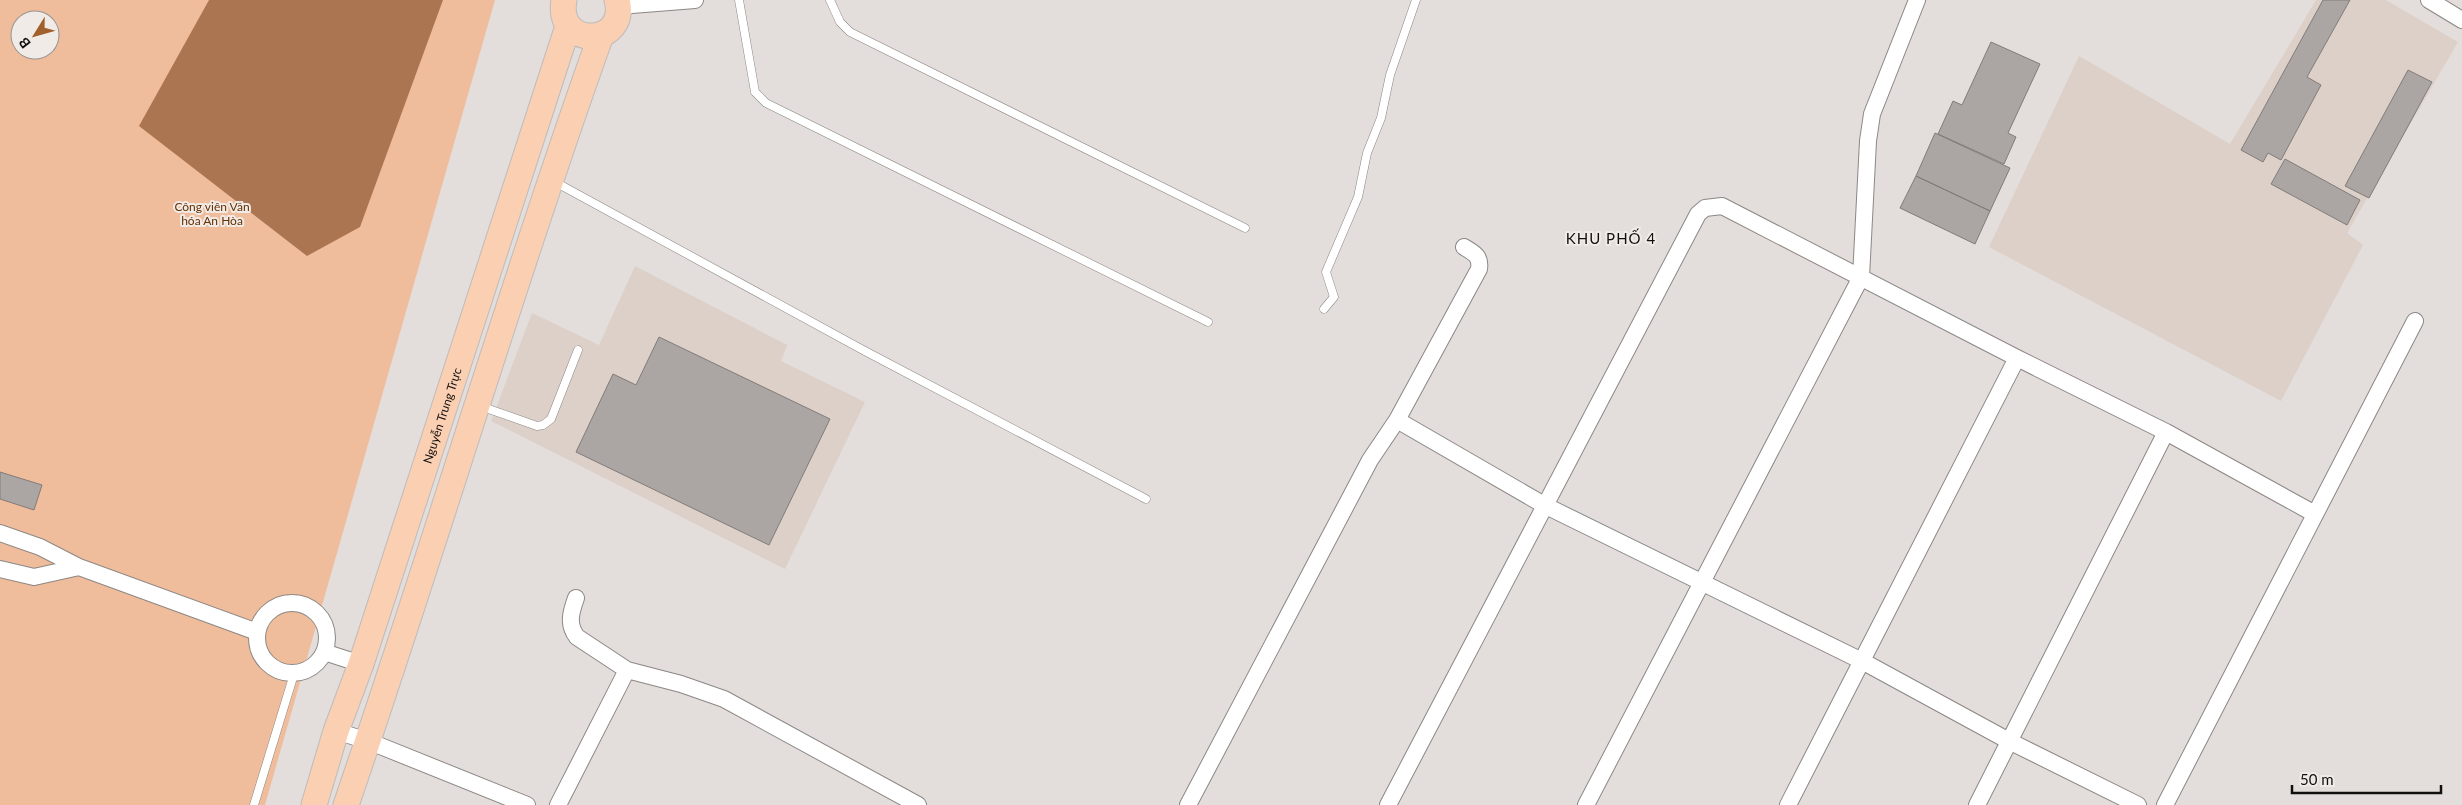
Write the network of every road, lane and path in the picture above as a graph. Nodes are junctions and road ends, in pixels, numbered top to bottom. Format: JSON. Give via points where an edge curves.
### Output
{"nodes":[{"id":1,"x":564,"y":0,"type":"edge"},
{"id":2,"x":695,"y":0,"type":"edge"},
{"id":3,"x":739,"y":0,"type":"edge"},
{"id":4,"x":830,"y":0,"type":"edge"},
{"id":5,"x":1416,"y":0,"type":"edge"},
{"id":6,"x":1916,"y":0,"type":"edge"},
{"id":7,"x":2429,"y":0,"type":"edge"},
{"id":8,"x":618,"y":3,"type":"edge"},
{"id":9,"x":2462,"y":20,"type":"edge"},
{"id":10,"x":568,"y":26,"type":"junction"},
{"id":11,"x":600,"y":35,"type":"junction"},
{"id":12,"x":550,"y":180,"type":"junction"},
{"id":13,"x":1245,"y":228,"type":"dead end"},
{"id":14,"x":1464,"y":247,"type":"dead end"},
{"id":15,"x":1861,"y":276,"type":"junction"},
{"id":16,"x":1324,"y":309,"type":"dead end"},
{"id":17,"x":1208,"y":322,"type":"dead end"},
{"id":18,"x":2415,"y":322,"type":"dead end"},
{"id":19,"x":578,"y":350,"type":"dead end"},
{"id":20,"x":2017,"y":358,"type":"junction"},
{"id":21,"x":478,"y":405,"type":"junction"},
{"id":22,"x":1397,"y":420,"type":"junction"},
{"id":23,"x":2166,"y":432,"type":"junction"},
{"id":24,"x":1146,"y":499,"type":"dead end"},
{"id":25,"x":1544,"y":505,"type":"junction"},
{"id":26,"x":2315,"y":514,"type":"junction"},
{"id":27,"x":0,"y":533,"type":"edge"},
{"id":28,"x":79,"y":567,"type":"junction"},
{"id":29,"x":0,"y":569,"type":"edge"},
{"id":30,"x":1702,"y":584,"type":"junction"},
{"id":31,"x":576,"y":598,"type":"dead end"},
{"id":32,"x":257,"y":632,"type":"junction"},
{"id":33,"x":324,"y":652,"type":"junction"},
{"id":34,"x":1862,"y":661,"type":"junction"},
{"id":35,"x":361,"y":664,"type":"junction"},
{"id":36,"x":626,"y":670,"type":"junction"},
{"id":37,"x":294,"y":674,"type":"junction"},
{"id":38,"x":389,"y":675,"type":"junction"},
{"id":39,"x":336,"y":731,"type":"junction"},
{"id":40,"x":368,"y":741,"type":"junction"},
{"id":41,"x":2009,"y":741,"type":"junction"},
{"id":42,"x":1189,"y":804,"type":"edge"},
{"id":43,"x":254,"y":805,"type":"edge"},
{"id":44,"x":314,"y":805,"type":"edge"},
{"id":45,"x":346,"y":805,"type":"edge"},
{"id":46,"x":527,"y":805,"type":"edge"},
{"id":47,"x":558,"y":805,"type":"edge"},
{"id":48,"x":918,"y":805,"type":"edge"},
{"id":49,"x":1388,"y":805,"type":"edge"},
{"id":50,"x":1586,"y":805,"type":"edge"},
{"id":51,"x":1788,"y":805,"type":"edge"},
{"id":52,"x":1977,"y":805,"type":"edge"},
{"id":53,"x":2138,"y":805,"type":"edge"},
{"id":54,"x":2165,"y":805,"type":"edge"}],
"edges":[{"from":1,"to":10,"type":"main road","via":[[564,17]]},
{"from":2,"to":8,"type":"street"},
{"from":3,"to":17,"type":"lane","via":[[755,92],[766,103]]},
{"from":4,"to":13,"type":"lane","via":[[840,22],[850,32]]},
{"from":5,"to":16,"type":"lane","via":[[1390,75],[1358,197],[1326,272],[1334,295]]},
{"from":6,"to":15,"type":"street","via":[[1872,114]]},
{"from":7,"to":9,"type":"street"},
{"from":8,"to":11,"type":"main road","via":[[614,24]]},
{"from":10,"to":11,"type":"main road","via":[[582,36]]},
{"from":10,"to":35,"type":"main road","name":"Nguyễn Trung Trực"},
{"from":11,"to":12,"type":"main road"},
{"from":12,"to":21,"type":"main road"},
{"from":12,"to":24,"type":"lane"},
{"from":14,"to":22,"type":"street","via":[[1477,255],[1479,268]]},
{"from":15,"to":20,"type":"street"},
{"from":15,"to":25,"type":"street","via":[[1722,206],[1706,208],[1698,214]]},
{"from":15,"to":30,"type":"street"},
{"from":18,"to":26,"type":"street"},
{"from":19,"to":21,"type":"lane","via":[[553,415],[543,425],[537,426]]},
{"from":20,"to":23,"type":"street"},
{"from":20,"to":34,"type":"street"},
{"from":21,"to":38,"type":"main road"},
{"from":22,"to":25,"type":"street"},
{"from":22,"to":42,"type":"street","via":[[1370,460]]},
{"from":23,"to":26,"type":"street"},
{"from":23,"to":41,"type":"street"},
{"from":25,"to":30,"type":"street"},
{"from":25,"to":49,"type":"street"},
{"from":26,"to":54,"type":"street"},
{"from":27,"to":28,"type":"street","via":[[40,547]]},
{"from":28,"to":29,"type":"street","via":[[34,577]]},
{"from":28,"to":32,"type":"street"},
{"from":30,"to":34,"type":"street"},
{"from":30,"to":50,"type":"street"},
{"from":31,"to":36,"type":"street","via":[[571,614],[573,632]]},
{"from":32,"to":33,"type":"street","via":[[264,617],[275,607],[291,603],[306,606],[319,615],[326,629]]},
{"from":32,"to":37,"type":"street","via":[[258,647],[265,662],[278,671]]},
{"from":33,"to":35,"type":"street"},
{"from":33,"to":37,"type":"street","via":[[321,660],[309,670]]},
{"from":34,"to":41,"type":"street"},
{"from":34,"to":51,"type":"street"},
{"from":35,"to":38,"type":"main road"},
{"from":35,"to":39,"type":"main road","name":"Nguyễn Trung Trực"},
{"from":36,"to":47,"type":"street"},
{"from":36,"to":48,"type":"street","via":[[724,699]]},
{"from":37,"to":43,"type":"lane"},
{"from":38,"to":40,"type":"main road"},
{"from":39,"to":40,"type":"street"},
{"from":39,"to":44,"type":"main road","name":"Nguyễn Trung Trực"},
{"from":40,"to":45,"type":"main road"},
{"from":40,"to":46,"type":"street"},
{"from":41,"to":52,"type":"street"},
{"from":41,"to":53,"type":"street"}]}
